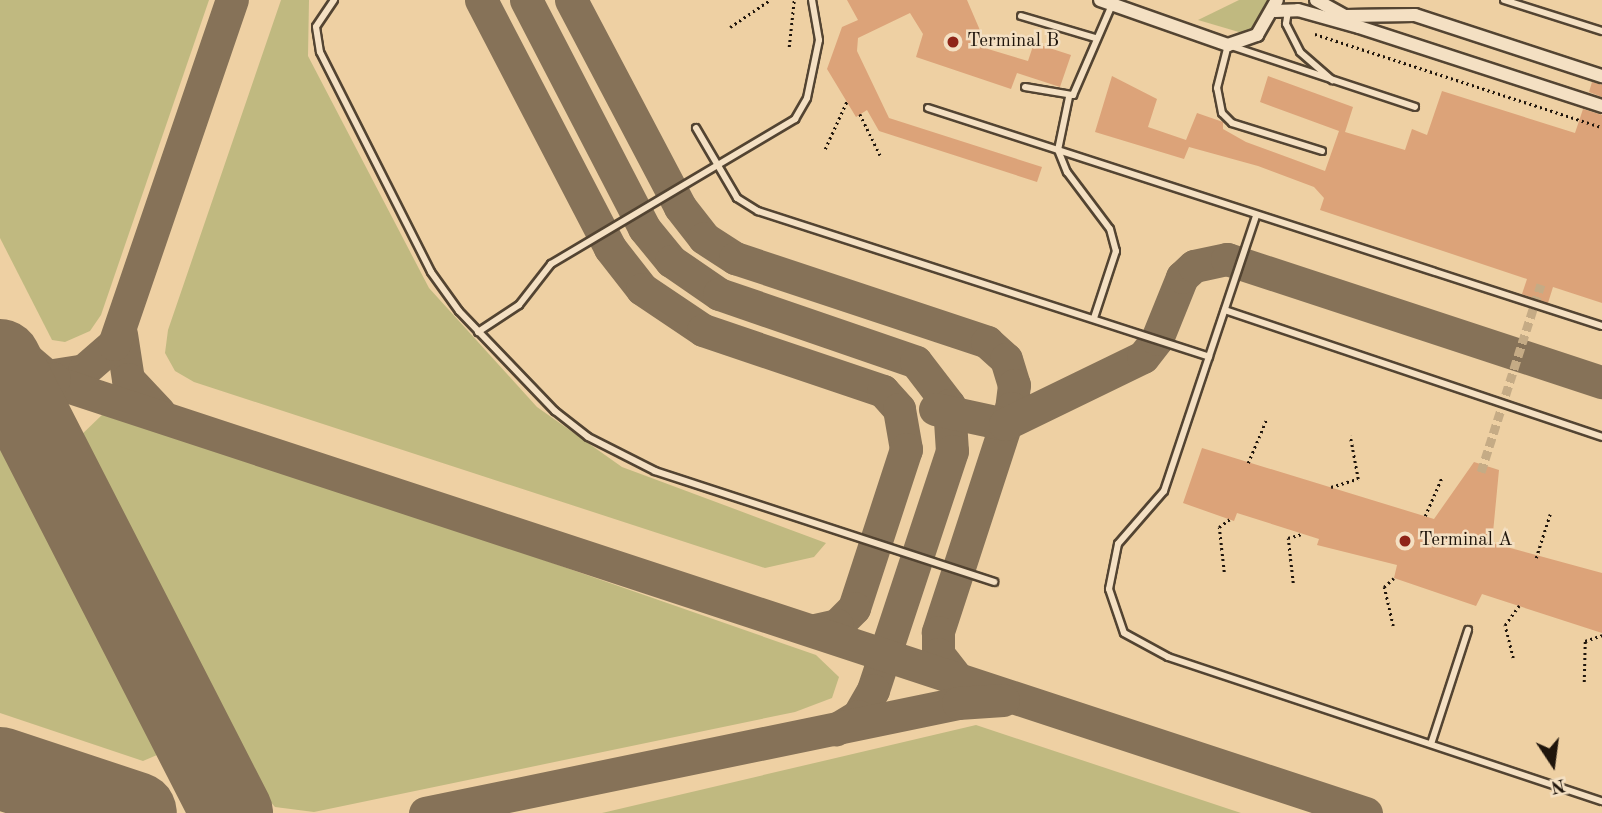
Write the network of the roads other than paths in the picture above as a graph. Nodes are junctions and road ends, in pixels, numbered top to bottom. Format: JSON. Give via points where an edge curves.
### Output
{"nodes":[{"id":1,"x":334,"y":0,"type":"edge"},
{"id":2,"x":812,"y":0,"type":"edge"},
{"id":3,"x":1100,"y":0,"type":"edge"},
{"id":4,"x":1316,"y":0,"type":"edge"},
{"id":5,"x":1504,"y":0,"type":"edge"},
{"id":6,"x":1111,"y":3,"type":"edge"},
{"id":7,"x":1276,"y":6,"type":"edge"},
{"id":8,"x":1289,"y":9,"type":"junction"},
{"id":9,"x":1021,"y":16,"type":"dead end"},
{"id":10,"x":1345,"y":16,"type":"junction"},
{"id":11,"x":1359,"y":27,"type":"junction"},
{"id":12,"x":1602,"y":31,"type":"edge"},
{"id":13,"x":1095,"y":38,"type":"junction"},
{"id":14,"x":1228,"y":45,"type":"junction"},
{"id":15,"x":1602,"y":76,"type":"edge"},
{"id":16,"x":1335,"y":82,"type":"junction"},
{"id":17,"x":1025,"y":87,"type":"dead end"},
{"id":18,"x":1069,"y":97,"type":"junction"},
{"id":19,"x":1602,"y":106,"type":"edge"},
{"id":20,"x":1415,"y":107,"type":"dead end"},
{"id":21,"x":928,"y":108,"type":"dead end"},
{"id":22,"x":696,"y":128,"type":"dead end"},
{"id":23,"x":1058,"y":150,"type":"junction"},
{"id":24,"x":1322,"y":151,"type":"dead end"},
{"id":25,"x":715,"y":162,"type":"junction"},
{"id":26,"x":1256,"y":216,"type":"junction"},
{"id":27,"x":1225,"y":310,"type":"junction"},
{"id":28,"x":1094,"y":318,"type":"junction"},
{"id":29,"x":1602,"y":326,"type":"edge"},
{"id":30,"x":478,"y":332,"type":"junction"},
{"id":31,"x":1209,"y":357,"type":"junction"},
{"id":32,"x":1602,"y":437,"type":"edge"},
{"id":33,"x":994,"y":582,"type":"dead end"},
{"id":34,"x":1468,"y":630,"type":"dead end"},
{"id":35,"x":1430,"y":744,"type":"junction"},
{"id":36,"x":1602,"y":801,"type":"edge"}],
"edges":[{"from":1,"to":30,"type":"lane","via":[[316,27],[320,52],[431,272]]},
{"from":2,"to":25,"type":"lane","via":[[820,29],[802,110]]},
{"from":3,"to":6,"type":"street"},
{"from":4,"to":10,"type":"street"},
{"from":5,"to":12,"type":"lane"},
{"from":6,"to":13,"type":"lane"},
{"from":6,"to":14,"type":"street"},
{"from":7,"to":8,"type":"street"},
{"from":7,"to":14,"type":"street","via":[[1258,35]]},
{"from":8,"to":11,"type":"street"},
{"from":8,"to":16,"type":"lane","via":[[1286,24],[1300,52]]},
{"from":9,"to":13,"type":"lane"},
{"from":10,"to":11,"type":"street"},
{"from":10,"to":15,"type":"street","via":[[1415,15]]},
{"from":11,"to":19,"type":"street"},
{"from":13,"to":18,"type":"lane"},
{"from":14,"to":16,"type":"lane"},
{"from":14,"to":24,"type":"lane","via":[[1217,89],[1222,113],[1232,123]]},
{"from":16,"to":20,"type":"lane"},
{"from":17,"to":18,"type":"lane"},
{"from":18,"to":23,"type":"lane"},
{"from":21,"to":23,"type":"lane"},
{"from":22,"to":25,"type":"lane"},
{"from":23,"to":26,"type":"lane"},
{"from":23,"to":28,"type":"lane","via":[[1115,240]]},
{"from":25,"to":28,"type":"lane","via":[[737,198],[758,211]]},
{"from":25,"to":30,"type":"lane","via":[[551,264],[519,304]]},
{"from":26,"to":27,"type":"lane"},
{"from":26,"to":29,"type":"lane"},
{"from":27,"to":31,"type":"lane"},
{"from":27,"to":32,"type":"lane"},
{"from":28,"to":31,"type":"lane"},
{"from":30,"to":33,"type":"lane","via":[[555,411],[623,457]]},
{"from":31,"to":35,"type":"lane","via":[[1164,491],[1118,544],[1109,589],[1124,633],[1158,654]]},
{"from":34,"to":35,"type":"lane"},
{"from":35,"to":36,"type":"lane"}]}
